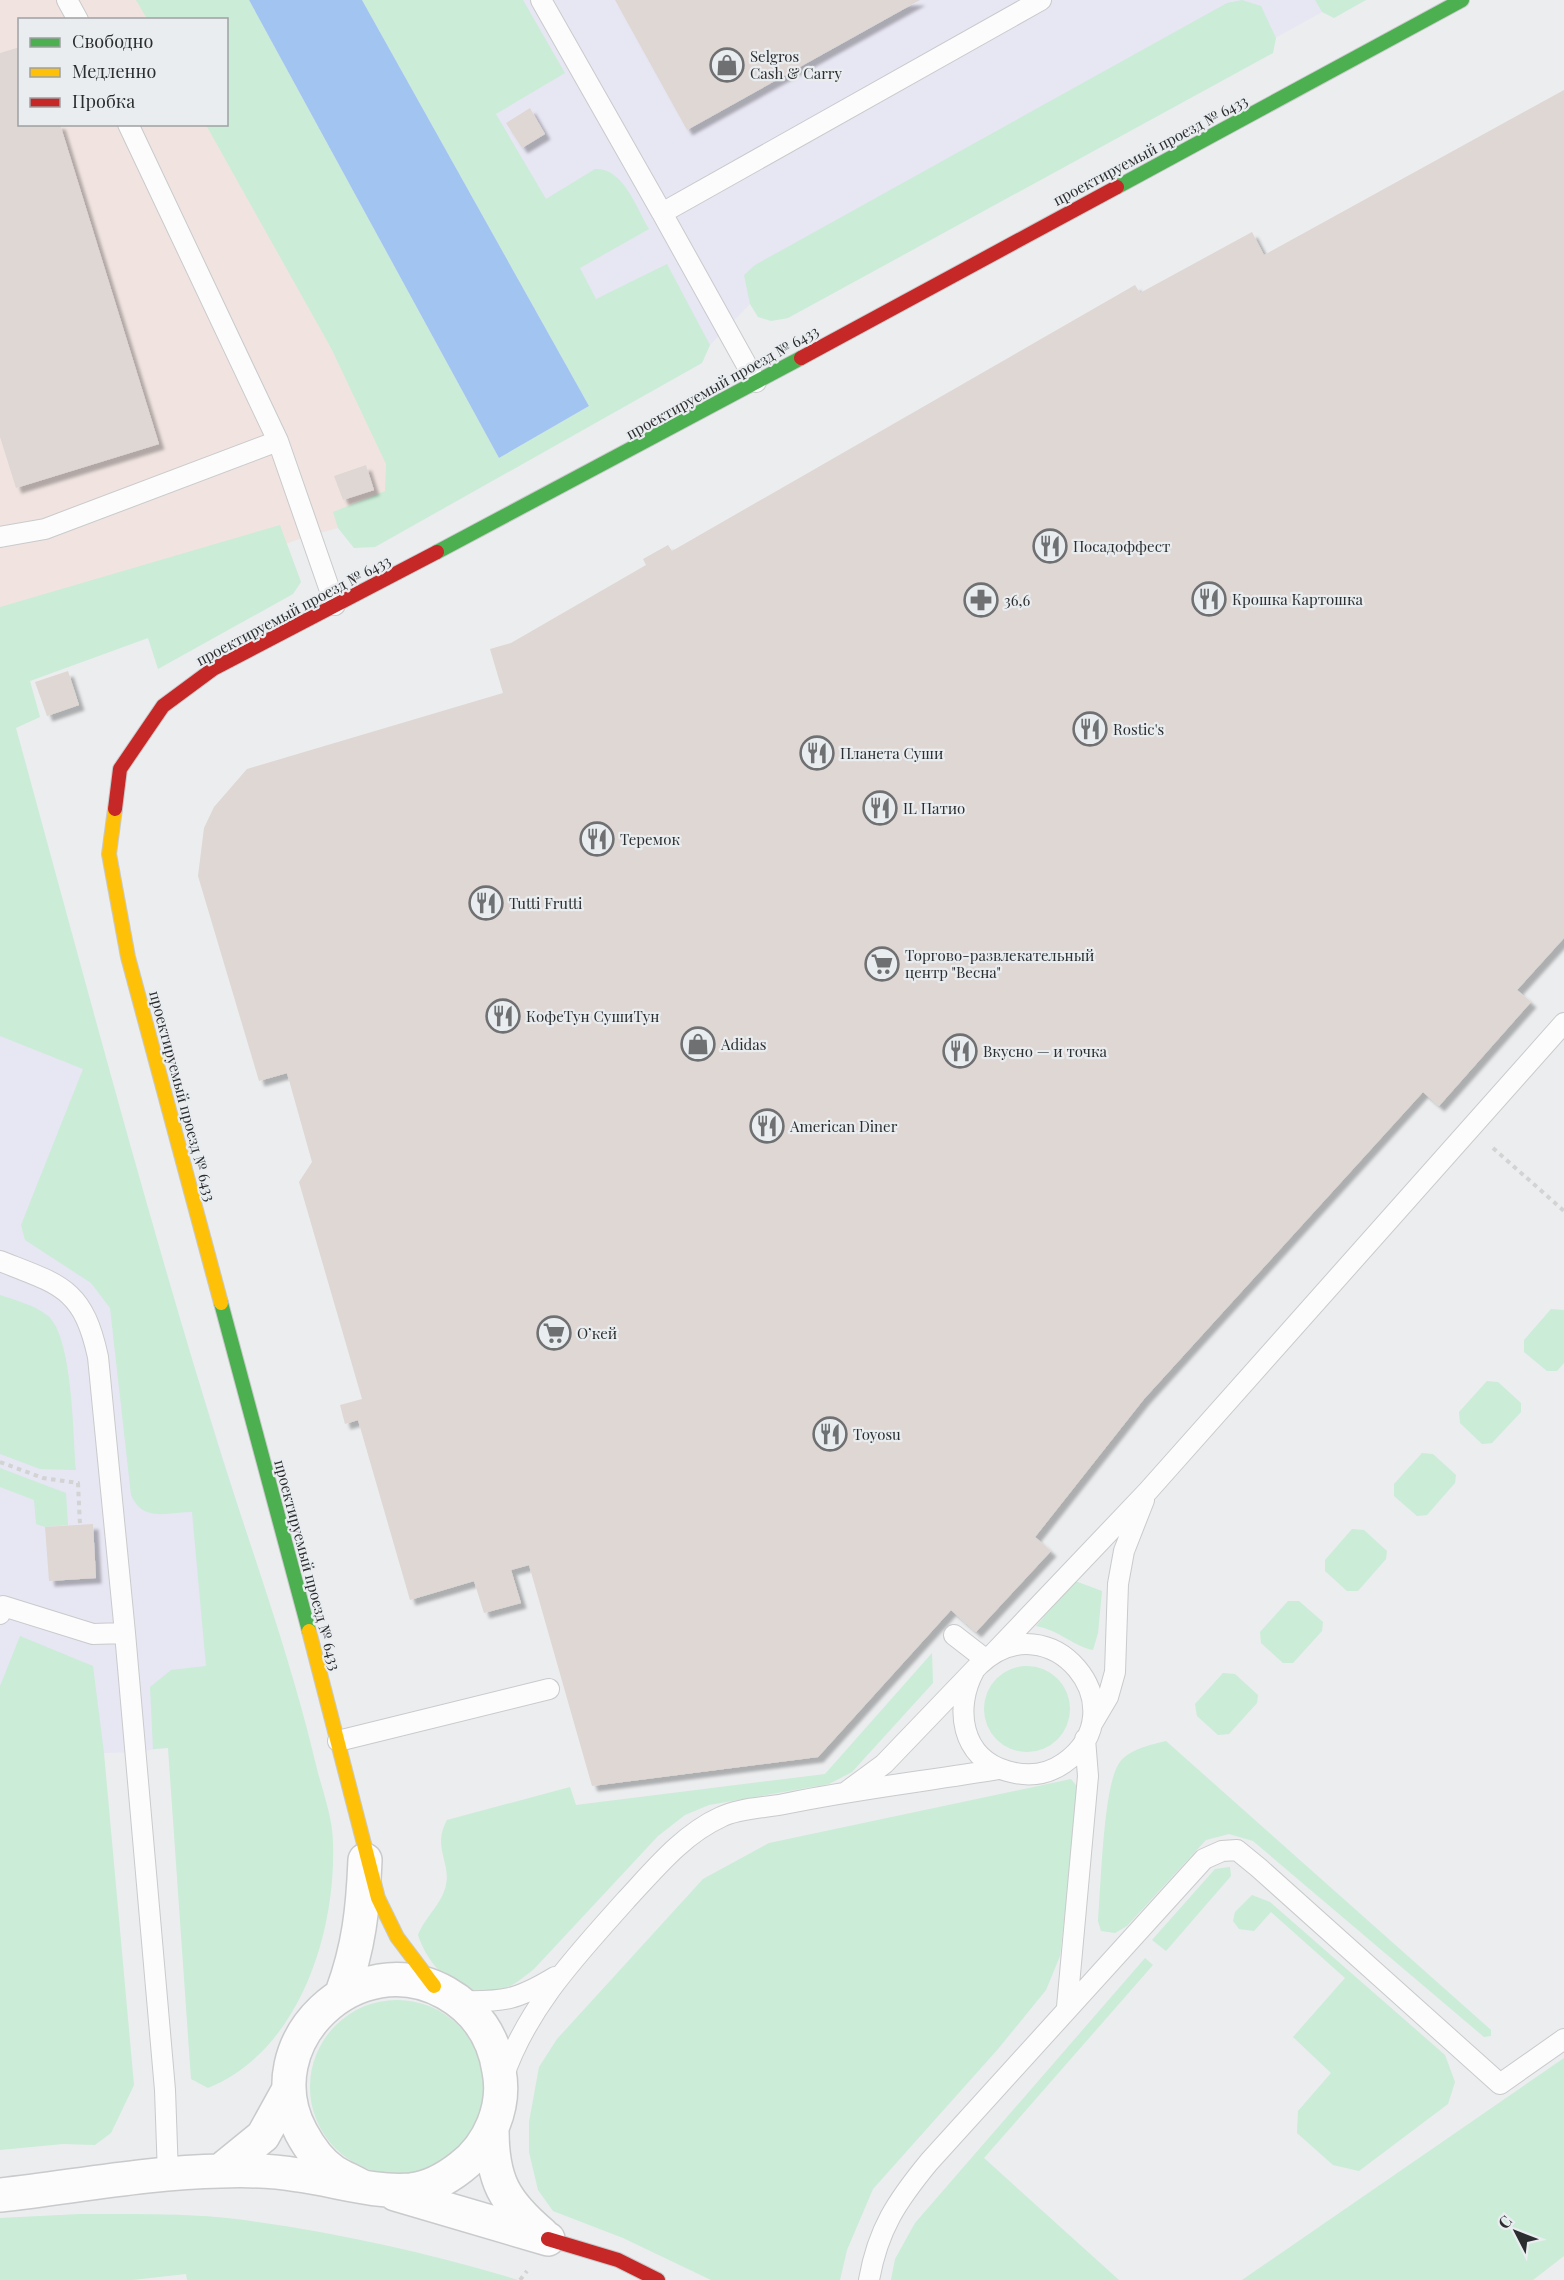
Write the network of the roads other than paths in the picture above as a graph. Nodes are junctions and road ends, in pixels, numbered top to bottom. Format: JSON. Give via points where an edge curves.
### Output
{"nodes":[{"id":1,"x":67,"y":0,"type":"edge"},
{"id":2,"x":541,"y":0,"type":"edge"},
{"id":3,"x":1041,"y":0,"type":"edge"},
{"id":4,"x":1462,"y":0,"type":"edge"},
{"id":5,"x":77,"y":18,"type":"edge"},
{"id":6,"x":129,"y":126,"type":"edge"},
{"id":7,"x":662,"y":213,"type":"junction"},
{"id":8,"x":756,"y":382,"type":"junction"},
{"id":9,"x":278,"y":441,"type":"junction"},
{"id":10,"x":0,"y":537,"type":"edge"},
{"id":11,"x":335,"y":605,"type":"junction"},
{"id":12,"x":1564,"y":1023,"type":"edge"},
{"id":13,"x":0,"y":1261,"type":"edge"},
{"id":14,"x":1148,"y":1491,"type":"junction"},
{"id":15,"x":0,"y":1614,"type":"edge"},
{"id":16,"x":126,"y":1633,"type":"junction"},
{"id":17,"x":954,"y":1635,"type":"dead end"},
{"id":18,"x":984,"y":1661,"type":"junction"},
{"id":19,"x":549,"y":1689,"type":"dead end"},
{"id":20,"x":1087,"y":1734,"type":"junction"},
{"id":21,"x":338,"y":1741,"type":"junction"},
{"id":22,"x":999,"y":1769,"type":"junction"},
{"id":23,"x":843,"y":1794,"type":"junction"},
{"id":24,"x":365,"y":1852,"type":"junction"},
{"id":25,"x":560,"y":1974,"type":"junction"},
{"id":26,"x":342,"y":1993,"type":"junction"},
{"id":27,"x":447,"y":1994,"type":"junction"},
{"id":28,"x":1067,"y":2007,"type":"junction"},
{"id":29,"x":1564,"y":2039,"type":"edge"},
{"id":30,"x":502,"y":2084,"type":"junction"},
{"id":31,"x":289,"y":2089,"type":"junction"},
{"id":32,"x":492,"y":2130,"type":"junction"},
{"id":33,"x":220,"y":2171,"type":"junction"},
{"id":34,"x":168,"y":2175,"type":"junction"},
{"id":35,"x":370,"y":2188,"type":"junction"},
{"id":36,"x":0,"y":2195,"type":"edge"},
{"id":37,"x":548,"y":2239,"type":"junction"},
{"id":38,"x":658,"y":2280,"type":"edge"},
{"id":39,"x":869,"y":2280,"type":"edge"}],
"edges":[{"from":1,"to":5,"type":"lane"},
{"from":2,"to":7,"type":"lane"},
{"from":3,"to":7,"type":"lane"},
{"from":4,"to":8,"type":"street","name":"проектируемый проезд № 6433"},
{"from":6,"to":9,"type":"lane"},
{"from":7,"to":8,"type":"lane"},
{"from":8,"to":11,"type":"street","name":"проектируемый проезд № 6433"},
{"from":9,"to":10,"type":"lane","via":[[45,529]]},
{"from":9,"to":11,"type":"lane"},
{"from":11,"to":21,"type":"street","name":"проектируемый проезд № 6433","via":[[213,669],[163,706],[120,769],[109,854],[128,957]]},
{"from":12,"to":14,"type":"lane"},
{"from":13,"to":16,"type":"lane","via":[[69,1293],[84,1310],[92,1329]]},
{"from":14,"to":18,"type":"lane"},
{"from":14,"to":20,"type":"lane","via":[[1124,1551],[1118,1584],[1115,1672],[1108,1697]]},
{"from":15,"to":16,"type":"lane","via":[[3,1606],[93,1634]]},
{"from":16,"to":34,"type":"lane","via":[[165,2090]]},
{"from":17,"to":18,"type":"lane"},
{"from":18,"to":20,"type":"lane","via":[[1008,1646],[1031,1644],[1068,1658],[1090,1690],[1093,1716]]},
{"from":18,"to":22,"type":"lane","via":[[963,1695],[964,1726],[979,1754]]},
{"from":18,"to":23,"type":"lane","via":[[884,1764]]},
{"from":19,"to":21,"type":"lane"},
{"from":20,"to":22,"type":"lane","via":[[1074,1756],[1058,1767],[1039,1774],[1019,1775]]},
{"from":20,"to":28,"type":"lane","via":[[1088,1776]]},
{"from":21,"to":24,"type":"street","name":"проектируемый проезд № 6433"},
{"from":22,"to":23,"type":"lane"},
{"from":23,"to":25,"type":"lane","via":[[722,1816],[657,1867]]},
{"from":24,"to":26,"type":"street","via":[[363,1916]]},
{"from":24,"to":27,"type":"street","name":"проектируемый проезд № 6433","via":[[387,1918],[403,1947]]},
{"from":25,"to":27,"type":"lane","via":[[524,1996],[490,2002]]},
{"from":25,"to":30,"type":"lane","via":[[525,2025]]},
{"from":26,"to":27,"type":"street","via":[[372,1982],[404,1980]]},
{"from":26,"to":31,"type":"street","via":[[319,2011],[302,2034],[292,2060]]},
{"from":27,"to":30,"type":"street","via":[[482,2024],[496,2052]]},
{"from":28,"to":29,"type":"lane","via":[[1204,1859],[1237,1850],[1500,2084]]},
{"from":28,"to":39,"type":"lane","via":[[901,2197],[884,2224]]},
{"from":30,"to":32,"type":"street"},
{"from":31,"to":33,"type":"street","via":[[263,2136]]},
{"from":31,"to":35,"type":"street","via":[[295,2121],[310,2149],[333,2171]]},
{"from":32,"to":35,"type":"street","via":[[473,2158],[446,2179],[414,2190]]},
{"from":32,"to":37,"type":"street","via":[[492,2158],[506,2199]]},
{"from":33,"to":34,"type":"street"},
{"from":33,"to":35,"type":"street","via":[[296,2174]]},
{"from":34,"to":36,"type":"street"},
{"from":35,"to":37,"type":"street"},
{"from":37,"to":38,"type":"street","via":[[618,2260]]}]}
